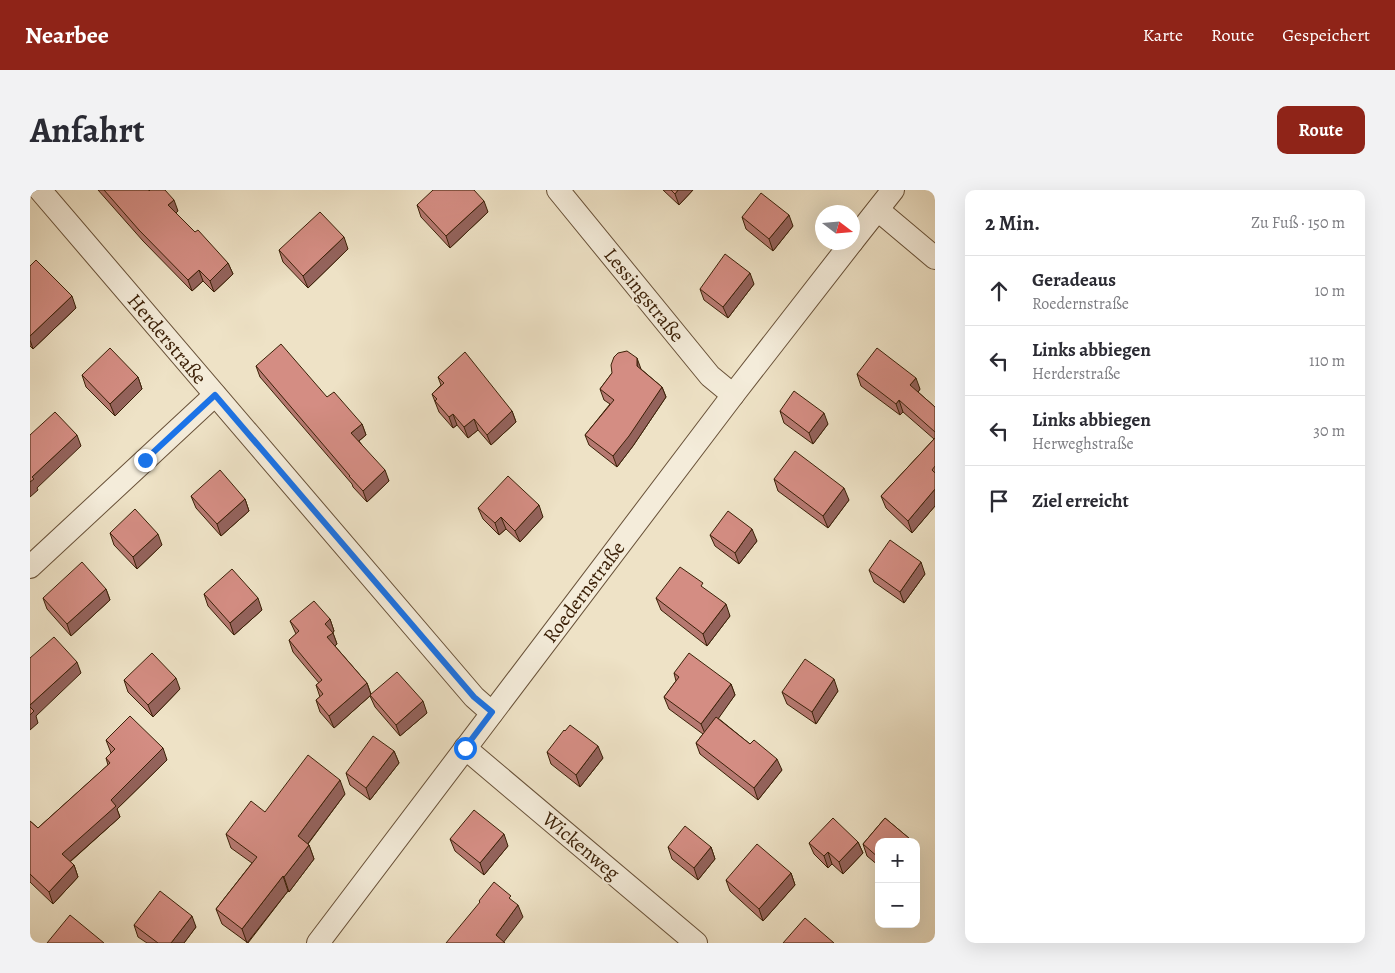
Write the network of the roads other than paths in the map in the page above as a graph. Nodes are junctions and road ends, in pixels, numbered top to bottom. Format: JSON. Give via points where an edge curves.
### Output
{"nodes":[{"id":1,"x":40,"y":190,"type":"edge"},
{"id":2,"x":558,"y":190,"type":"edge"},
{"id":3,"x":893,"y":190,"type":"edge"},
{"id":4,"x":878,"y":210,"type":"junction"},
{"id":5,"x":860,"y":232,"type":"edge"},
{"id":6,"x":846,"y":250,"type":"edge"},
{"id":7,"x":935,"y":258,"type":"edge"},
{"id":8,"x":215,"y":395,"type":"junction"},
{"id":9,"x":733,"y":395,"type":"junction"},
{"id":10,"x":30,"y":566,"type":"edge"},
{"id":11,"x":492,"y":712,"type":"junction"},
{"id":12,"x":465,"y":748,"type":"junction"},
{"id":13,"x":318,"y":943,"type":"edge"},
{"id":14,"x":696,"y":943,"type":"edge"}],
"edges":[{"from":1,"to":8,"type":"street","name":"Herderstraße"},
{"from":2,"to":9,"type":"street","name":"Lessingstraße","via":[[710,376]]},
{"from":3,"to":4,"type":"street","name":"Roedernstraße"},
{"from":4,"to":5,"type":"street","name":"Roedernstraße"},
{"from":4,"to":7,"type":"street"},
{"from":6,"to":9,"type":"street","name":"Roedernstraße"},
{"from":8,"to":10,"type":"street"},
{"from":8,"to":11,"type":"street","name":"Herderstraße","via":[[474,697]]},
{"from":9,"to":11,"type":"street","name":"Roedernstraße"},
{"from":11,"to":12,"type":"street","name":"Roedernstraße"},
{"from":12,"to":13,"type":"street","name":"Roedernstraße"},
{"from":12,"to":14,"type":"street","name":"Wickenweg"}]}
